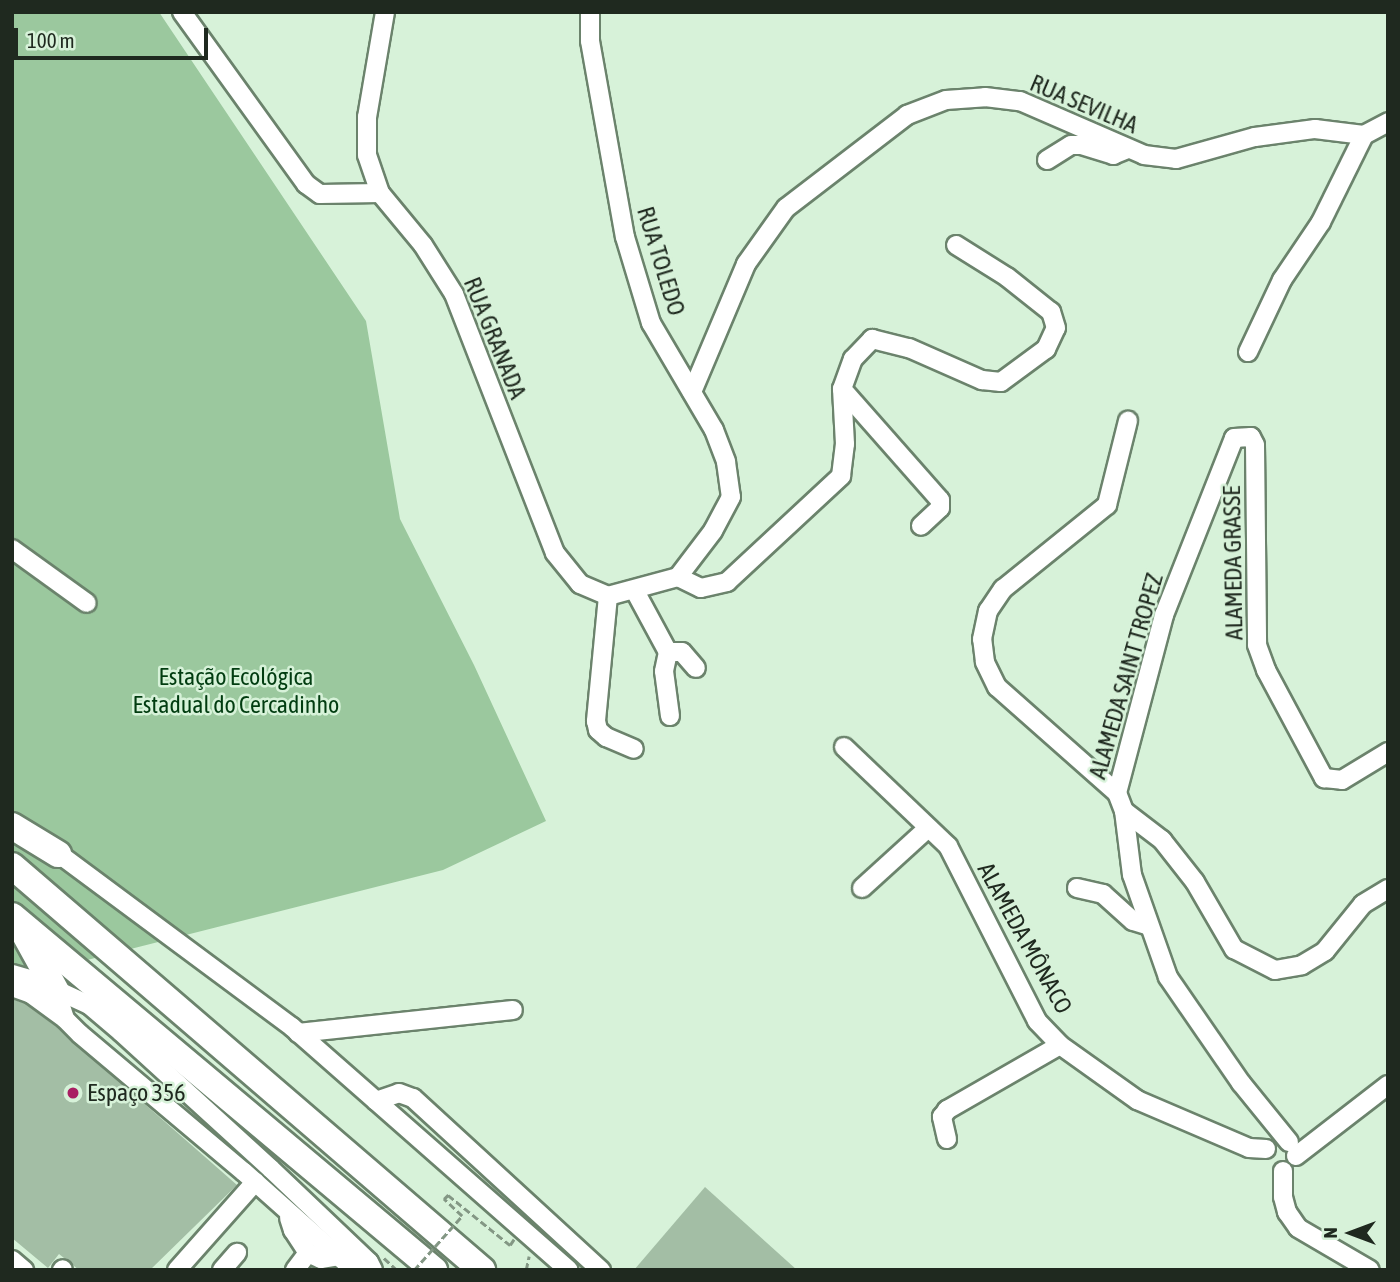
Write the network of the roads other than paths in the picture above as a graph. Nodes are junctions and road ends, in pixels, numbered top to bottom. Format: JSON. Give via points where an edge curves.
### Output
{"nodes":[{"id":1,"x":182,"y":12,"type":"edge"},
{"id":2,"x":385,"y":12,"type":"edge"},
{"id":3,"x":590,"y":12,"type":"edge"},
{"id":4,"x":1388,"y":122,"type":"edge"},
{"id":5,"x":1364,"y":135,"type":"junction"},
{"id":6,"x":1128,"y":149,"type":"junction"},
{"id":7,"x":1047,"y":160,"type":"dead end"},
{"id":8,"x":380,"y":193,"type":"junction"},
{"id":9,"x":956,"y":244,"type":"dead end"},
{"id":10,"x":1248,"y":352,"type":"dead end"},
{"id":11,"x":842,"y":389,"type":"junction"},
{"id":12,"x":692,"y":392,"type":"junction"},
{"id":13,"x":1128,"y":421,"type":"dead end"},
{"id":14,"x":1242,"y":436,"type":"joint"},
{"id":15,"x":921,"y":526,"type":"dead end"},
{"id":16,"x":12,"y":549,"type":"edge"},
{"id":17,"x":678,"y":577,"type":"junction"},
{"id":18,"x":635,"y":591,"type":"junction"},
{"id":19,"x":608,"y":596,"type":"junction"},
{"id":20,"x":87,"y":603,"type":"dead end"},
{"id":21,"x":668,"y":652,"type":"junction"},
{"id":22,"x":696,"y":668,"type":"dead end"},
{"id":23,"x":670,"y":716,"type":"dead end"},
{"id":24,"x":844,"y":747,"type":"dead end"},
{"id":25,"x":634,"y":749,"type":"dead end"},
{"id":26,"x":1388,"y":752,"type":"edge"},
{"id":27,"x":1117,"y":793,"type":"junction"},
{"id":28,"x":1124,"y":811,"type":"junction"},
{"id":29,"x":12,"y":814,"type":"edge"},
{"id":30,"x":12,"y":826,"type":"edge"},
{"id":31,"x":928,"y":828,"type":"junction"},
{"id":32,"x":58,"y":853,"type":"junction"},
{"id":33,"x":12,"y":866,"type":"edge"},
{"id":34,"x":862,"y":888,"type":"dead end"},
{"id":35,"x":1076,"y":888,"type":"dead end"},
{"id":36,"x":1388,"y":889,"type":"edge"},
{"id":37,"x":14,"y":917,"type":"edge"},
{"id":38,"x":1149,"y":926,"type":"junction"},
{"id":39,"x":32,"y":947,"type":"junction"},
{"id":40,"x":12,"y":974,"type":"edge"},
{"id":41,"x":12,"y":987,"type":"edge"},
{"id":42,"x":56,"y":991,"type":"junction"},
{"id":43,"x":513,"y":1010,"type":"dead end"},
{"id":44,"x":65,"y":1019,"type":"junction"},
{"id":45,"x":121,"y":1031,"type":"junction"},
{"id":46,"x":298,"y":1033,"type":"junction"},
{"id":47,"x":1060,"y":1045,"type":"junction"},
{"id":48,"x":105,"y":1052,"type":"junction"},
{"id":49,"x":1241,"y":1083,"type":"junction"},
{"id":50,"x":1388,"y":1085,"type":"edge"},
{"id":51,"x":376,"y":1101,"type":"junction"},
{"id":52,"x":947,"y":1139,"type":"dead end"},
{"id":53,"x":1268,"y":1147,"type":"junction"},
{"id":54,"x":1292,"y":1149,"type":"junction"},
{"id":55,"x":1283,"y":1171,"type":"junction"},
{"id":56,"x":256,"y":1182,"type":"junction"},
{"id":57,"x":289,"y":1214,"type":"junction"},
{"id":58,"x":237,"y":1253,"type":"dead end"},
{"id":59,"x":308,"y":1253,"type":"junction"},
{"id":60,"x":339,"y":1256,"type":"junction"},
{"id":61,"x":12,"y":1260,"type":"edge"},
{"id":62,"x":24,"y":1270,"type":"edge"},
{"id":63,"x":177,"y":1270,"type":"edge"},
{"id":64,"x":222,"y":1270,"type":"edge"},
{"id":65,"x":295,"y":1270,"type":"edge"},
{"id":66,"x":354,"y":1270,"type":"edge"},
{"id":67,"x":373,"y":1270,"type":"edge"},
{"id":68,"x":434,"y":1270,"type":"edge"},
{"id":69,"x":482,"y":1270,"type":"edge"},
{"id":70,"x":569,"y":1270,"type":"edge"},
{"id":71,"x":601,"y":1270,"type":"edge"},
{"id":72,"x":1370,"y":1270,"type":"edge"}],
"edges":[{"from":1,"to":8,"type":"street","via":[[306,184],[320,194]]},
{"from":2,"to":8,"type":"street","name":"RUA GRANADA","via":[[366,117],[367,155]]},
{"from":3,"to":12,"type":"street","name":"RUA TOLEDO","via":[[590,41],[625,237],[652,323]]},
{"from":4,"to":5,"type":"street"},
{"from":5,"to":6,"type":"street","name":"RUA SEVILHA","via":[[1315,129],[1255,137],[1176,159]]},
{"from":5,"to":10,"type":"street","via":[[1321,222],[1282,280]]},
{"from":6,"to":7,"type":"street","via":[[1113,155],[1076,144]]},
{"from":6,"to":12,"type":"street","name":"RUA SEVILHA","via":[[1020,102],[985,97],[946,100],[907,115],[786,208],[746,264]]},
{"from":8,"to":19,"type":"street","name":"RUA GRANADA","via":[[423,244],[454,294],[555,553],[580,584]]},
{"from":9,"to":11,"type":"street","via":[[1051,312],[1056,328],[1046,349],[1002,382],[982,380],[909,348],[872,339],[853,359]]},
{"from":11,"to":15,"type":"street","via":[[940,500],[940,508]]},
{"from":11,"to":17,"type":"street","via":[[845,444],[841,476],[727,582],[701,588]]},
{"from":12,"to":17,"type":"street","name":"RUA TOLEDO","via":[[726,462],[731,496],[713,531]]},
{"from":13,"to":27,"type":"street","via":[[1107,505],[1003,589],[988,611],[982,639],[985,662],[996,687]]},
{"from":14,"to":26,"type":"street","name":"ALAMEDA GRASSE","via":[[1251,437],[1255,445],[1258,645],[1266,670],[1324,778],[1342,780]]},
{"from":14,"to":27,"type":"street","name":"ALAMEDA SAINT TROPEZ","via":[[1229,444],[1164,615]]},
{"from":16,"to":20,"type":"street"},
{"from":17,"to":18,"type":"street"},
{"from":18,"to":19,"type":"street"},
{"from":18,"to":21,"type":"street"},
{"from":19,"to":25,"type":"street","via":[[596,721],[606,737]]},
{"from":21,"to":22,"type":"street","via":[[682,652]]},
{"from":21,"to":23,"type":"street","via":[[664,671]]},
{"from":24,"to":31,"type":"street","name":"ALAMEDA MÔNACO"},
{"from":27,"to":28,"type":"street","name":"ALAMEDA SAINT TROPEZ"},
{"from":28,"to":36,"type":"street","via":[[1171,850],[1234,949],[1275,970],[1302,965],[1325,951],[1363,904]]},
{"from":28,"to":38,"type":"street","name":"ALAMEDA SAINT TROPEZ","via":[[1132,875]]},
{"from":29,"to":32,"type":"street"},
{"from":30,"to":32,"type":"highway"},
{"from":31,"to":34,"type":"street"},
{"from":31,"to":47,"type":"street","name":"ALAMEDA MÔNACO","via":[[948,846],[1037,1021]]},
{"from":32,"to":46,"type":"street"},
{"from":33,"to":69,"type":"highway"},
{"from":35,"to":38,"type":"street","via":[[1103,894],[1133,921]]},
{"from":37,"to":39,"type":"highway"},
{"from":37,"to":68,"type":"highway"},
{"from":38,"to":49,"type":"street","name":"ALAMEDA SAINT TROPEZ","via":[[1168,977]]},
{"from":39,"to":40,"type":"street","via":[[30,966]]},
{"from":39,"to":42,"type":"highway"},
{"from":40,"to":42,"type":"street"},
{"from":41,"to":44,"type":"street","via":[[31,994]]},
{"from":42,"to":44,"type":"street"},
{"from":42,"to":45,"type":"street","via":[[89,1005]]},
{"from":43,"to":46,"type":"street"},
{"from":44,"to":48,"type":"street"},
{"from":45,"to":48,"type":"street","via":[[106,1034]]},
{"from":45,"to":67,"type":"street","via":[[271,1168]]},
{"from":46,"to":51,"type":"street"},
{"from":47,"to":52,"type":"street","via":[[947,1110],[943,1117]]},
{"from":47,"to":53,"type":"street","name":"ALAMEDA MÔNACO","via":[[1137,1100],[1249,1148]]},
{"from":48,"to":56,"type":"street"},
{"from":49,"to":53,"type":"street","name":"ALAMEDA SAINT TROPEZ"},
{"from":49,"to":54,"type":"street","name":"ALAMEDA SAINT TROPEZ"},
{"from":50,"to":54,"type":"street"},
{"from":51,"to":70,"type":"street"},
{"from":51,"to":71,"type":"street","via":[[399,1093],[413,1098]]},
{"from":53,"to":54,"type":"street","via":[[1281,1140]]},
{"from":53,"to":55,"type":"street","via":[[1265,1155],[1270,1167]]},
{"from":54,"to":55,"type":"street","via":[[1294,1163]]},
{"from":55,"to":72,"type":"street","via":[[1285,1205],[1298,1228]]},
{"from":56,"to":57,"type":"street"},
{"from":56,"to":63,"type":"street"},
{"from":57,"to":59,"type":"street"},
{"from":57,"to":60,"type":"street"},
{"from":58,"to":64,"type":"street"},
{"from":59,"to":60,"type":"street","via":[[321,1259]]},
{"from":59,"to":65,"type":"street"},
{"from":60,"to":66,"type":"street"},
{"from":61,"to":62,"type":"street"}]}
